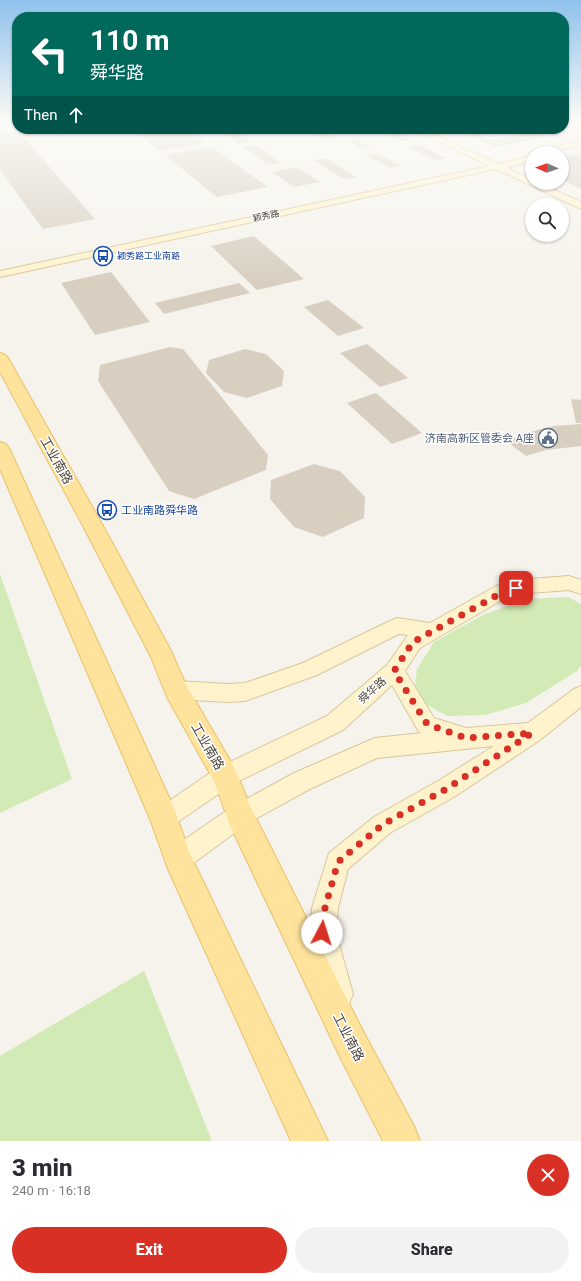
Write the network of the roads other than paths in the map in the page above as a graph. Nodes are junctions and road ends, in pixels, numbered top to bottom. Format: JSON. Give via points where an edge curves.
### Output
{"nodes":[{"id":1,"x":444,"y":174,"type":"edge"},
{"id":2,"x":448,"y":174,"type":"edge"},
{"id":3,"x":547,"y":190,"type":"edge"},
{"id":4,"x":563,"y":190,"type":"edge"},
{"id":5,"x":581,"y":198,"type":"edge"},
{"id":6,"x":581,"y":206,"type":"edge"},
{"id":7,"x":0,"y":267,"type":"edge"},
{"id":8,"x":0,"y":274,"type":"edge"},
{"id":9,"x":0,"y":358,"type":"edge"},
{"id":10,"x":0,"y":448,"type":"edge"},
{"id":11,"x":6,"y":476,"type":"edge"},
{"id":12,"x":581,"y":587,"type":"edge"},
{"id":13,"x":433,"y":631,"type":"junction"},
{"id":14,"x":394,"y":671,"type":"junction"},
{"id":15,"x":176,"y":690,"type":"junction"},
{"id":16,"x":581,"y":695,"type":"edge"},
{"id":17,"x":532,"y":733,"type":"junction"},
{"id":18,"x":466,"y":738,"type":"junction"},
{"id":19,"x":225,"y":776,"type":"junction"},
{"id":20,"x":240,"y":815,"type":"junction"},
{"id":21,"x":164,"y":818,"type":"junction"},
{"id":22,"x":178,"y":859,"type":"junction"},
{"id":23,"x":352,"y":1045,"type":"junction"},
{"id":24,"x":310,"y":1141,"type":"edge"},
{"id":25,"x":402,"y":1141,"type":"edge"}],
"edges":[{"from":1,"to":7,"type":"main road","name":"颖秀路"},
{"from":2,"to":8,"type":"main road","name":"颖秀路"},
{"from":3,"to":6,"type":"main road"},
{"from":4,"to":5,"type":"main road"},
{"from":9,"to":15,"type":"main road","name":"工业南路","via":[[162,656]]},
{"from":10,"to":11,"type":"main road"},
{"from":11,"to":21,"type":"main road"},
{"from":12,"to":13,"type":"main road","name":"舜华路","via":[[569,583],[530,586],[503,592]]},
{"from":13,"to":14,"type":"main road","name":"舜华路","via":[[413,642]]},
{"from":13,"to":15,"type":"main road","via":[[397,626],[310,669],[245,692]]},
{"from":14,"to":18,"type":"main road","via":[[427,724]]},
{"from":14,"to":19,"type":"main road","name":"舜华路","via":[[335,723]]},
{"from":15,"to":19,"type":"main road","name":"工业南路"},
{"from":16,"to":17,"type":"main road"},
{"from":17,"to":18,"type":"main road"},
{"from":17,"to":23,"type":"main road","via":[[446,789],[382,825],[338,862],[325,908],[322,933]]},
{"from":18,"to":20,"type":"main road","via":[[375,748],[302,781]]},
{"from":19,"to":20,"type":"main road","name":"工业南路"},
{"from":19,"to":21,"type":"main road","name":"舜华路"},
{"from":20,"to":22,"type":"main road"},
{"from":20,"to":23,"type":"main road","name":"工业南路"},
{"from":21,"to":22,"type":"main road"},
{"from":22,"to":24,"type":"main road"},
{"from":23,"to":25,"type":"main road","name":"工业南路"}]}
